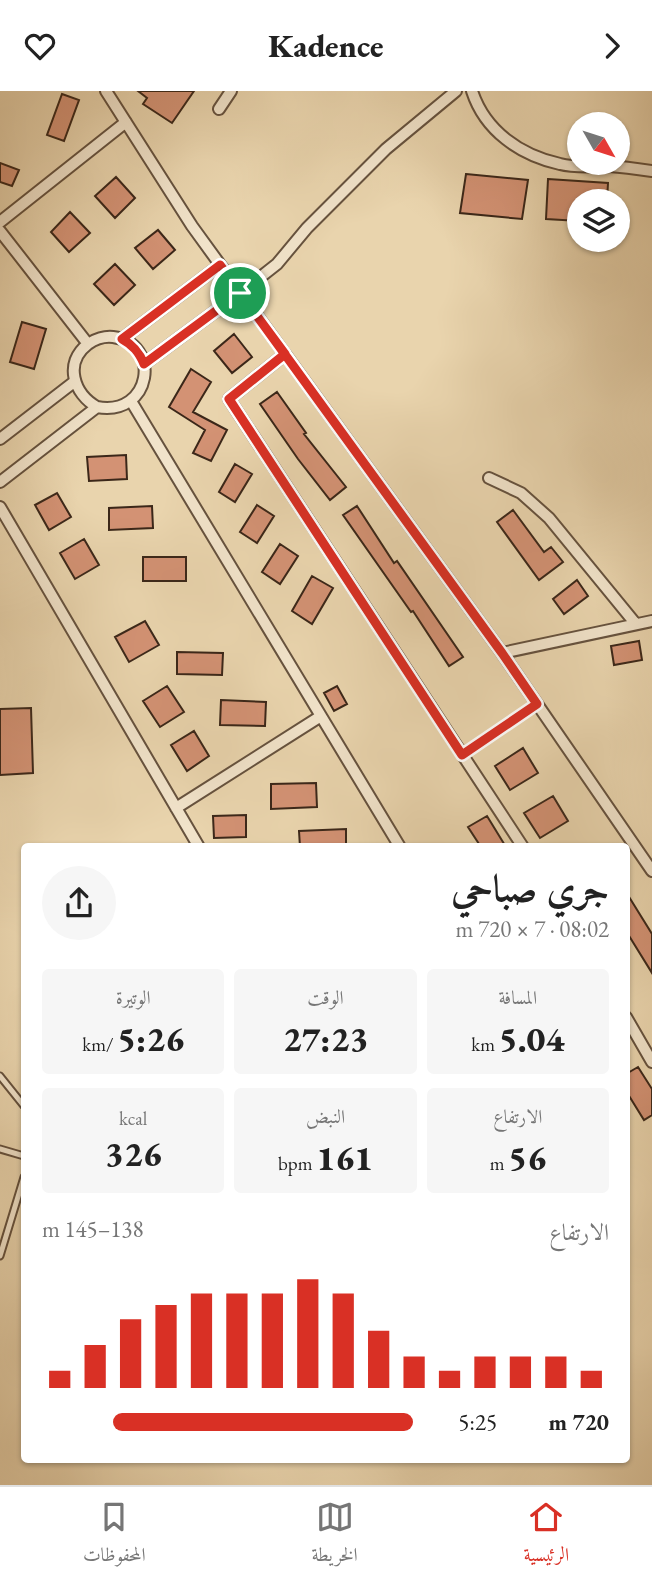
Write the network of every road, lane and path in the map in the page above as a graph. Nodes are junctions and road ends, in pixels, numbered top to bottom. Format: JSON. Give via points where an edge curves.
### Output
{"nodes":[{"id":1,"x":106,"y":91,"type":"edge"},
{"id":2,"x":231,"y":91,"type":"edge"},
{"id":3,"x":456,"y":91,"type":"edge"},
{"id":4,"x":472,"y":91,"type":"edge"},
{"id":5,"x":219,"y":109,"type":"dead end"},
{"id":6,"x":126,"y":122,"type":"junction"},
{"id":7,"x":652,"y":171,"type":"edge"},
{"id":8,"x":0,"y":222,"type":"edge"},
{"id":9,"x":0,"y":231,"type":"edge"},
{"id":10,"x":220,"y":265,"type":"junction"},
{"id":11,"x":240,"y":293,"type":"junction"},
{"id":12,"x":122,"y":339,"type":"junction"},
{"id":13,"x":88,"y":344,"type":"junction"},
{"id":14,"x":285,"y":354,"type":"junction"},
{"id":15,"x":144,"y":364,"type":"junction"},
{"id":16,"x":74,"y":382,"type":"junction"},
{"id":17,"x":131,"y":401,"type":"junction"},
{"id":18,"x":97,"y":407,"type":"junction"},
{"id":19,"x":0,"y":439,"type":"edge"},
{"id":20,"x":489,"y":478,"type":"dead end"},
{"id":21,"x":0,"y":482,"type":"edge"},
{"id":22,"x":0,"y":507,"type":"edge"},
{"id":23,"x":652,"y":621,"type":"edge"},
{"id":24,"x":635,"y":623,"type":"junction"},
{"id":25,"x":502,"y":653,"type":"junction"},
{"id":26,"x":537,"y":704,"type":"junction"},
{"id":27,"x":321,"y":716,"type":"junction"},
{"id":28,"x":462,"y":755,"type":"junction"},
{"id":29,"x":176,"y":808,"type":"junction"},
{"id":30,"x":197,"y":843,"type":"edge"},
{"id":31,"x":398,"y":843,"type":"edge"},
{"id":32,"x":520,"y":843,"type":"edge"},
{"id":33,"x":652,"y":871,"type":"edge"},
{"id":34,"x":630,"y":1024,"type":"edge"},
{"id":35,"x":652,"y":1062,"type":"edge"},
{"id":36,"x":0,"y":1076,"type":"edge"},
{"id":37,"x":21,"y":1102,"type":"edge"},
{"id":38,"x":0,"y":1149,"type":"edge"},
{"id":39,"x":21,"y":1155,"type":"edge"},
{"id":40,"x":21,"y":1187,"type":"edge"},
{"id":41,"x":0,"y":1256,"type":"edge"}],
"edges":[{"from":1,"to":6,"type":"street"},
{"from":2,"to":5,"type":"street"},
{"from":3,"to":11,"type":"street","via":[[386,149],[277,264]]},
{"from":4,"to":7,"type":"street","via":[[492,129],[523,152],[562,165]]},
{"from":6,"to":8,"type":"street"},
{"from":6,"to":10,"type":"street"},
{"from":9,"to":13,"type":"street"},
{"from":10,"to":11,"type":"street"},
{"from":10,"to":12,"type":"street"},
{"from":11,"to":14,"type":"street"},
{"from":11,"to":15,"type":"street"},
{"from":12,"to":13,"type":"street","via":[[98,338]]},
{"from":12,"to":15,"type":"street","via":[[132,345]]},
{"from":13,"to":16,"type":"street","via":[[75,361]]},
{"from":14,"to":25,"type":"street"},
{"from":14,"to":28,"type":"street","via":[[229,399]]},
{"from":15,"to":17,"type":"street","via":[[143,384]]},
{"from":16,"to":18,"type":"street","via":[[86,401]]},
{"from":16,"to":19,"type":"street"},
{"from":17,"to":18,"type":"street","via":[[121,407]]},
{"from":17,"to":27,"type":"street"},
{"from":18,"to":21,"type":"street"},
{"from":20,"to":24,"type":"street","via":[[521,493],[549,518]]},
{"from":22,"to":29,"type":"street"},
{"from":23,"to":24,"type":"street"},
{"from":24,"to":25,"type":"street"},
{"from":25,"to":26,"type":"street"},
{"from":26,"to":28,"type":"lane"},
{"from":26,"to":33,"type":"street"},
{"from":27,"to":29,"type":"street"},
{"from":27,"to":31,"type":"street"},
{"from":28,"to":32,"type":"street"},
{"from":29,"to":30,"type":"street"},
{"from":34,"to":35,"type":"street"},
{"from":36,"to":37,"type":"lane"},
{"from":38,"to":39,"type":"lane"},
{"from":40,"to":41,"type":"lane"}]}
